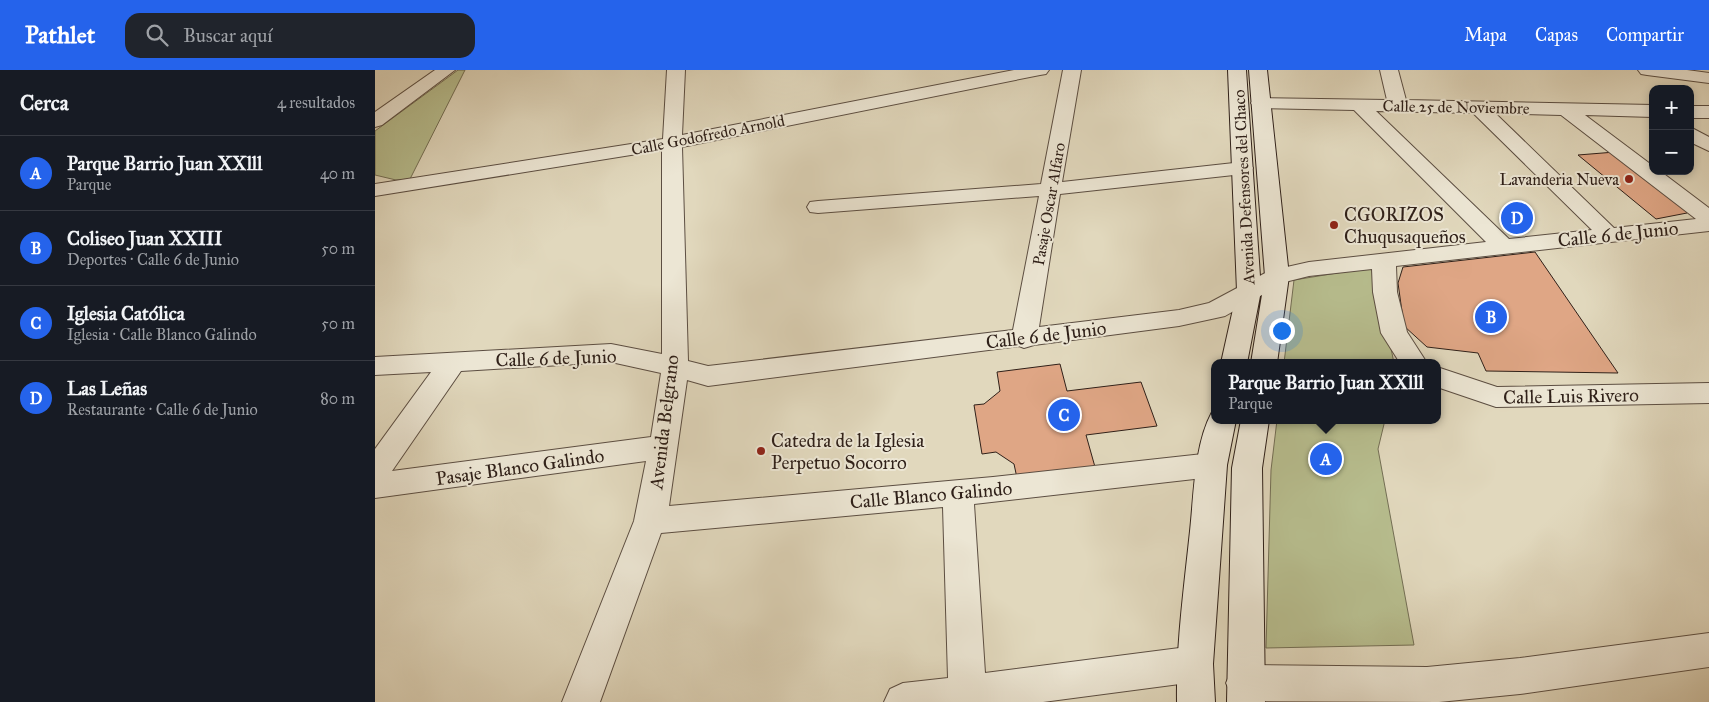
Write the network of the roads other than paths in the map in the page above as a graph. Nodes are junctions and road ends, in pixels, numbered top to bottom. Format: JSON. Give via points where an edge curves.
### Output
{"nodes":[{"id":1,"x":446,"y":70,"type":"edge"},
{"id":2,"x":677,"y":70,"type":"edge"},
{"id":3,"x":1040,"y":70,"type":"edge"},
{"id":4,"x":1072,"y":70,"type":"edge"},
{"id":5,"x":1237,"y":70,"type":"edge"},
{"id":6,"x":1258,"y":70,"type":"edge"},
{"id":7,"x":1389,"y":70,"type":"edge"},
{"id":8,"x":1647,"y":70,"type":"edge"},
{"id":9,"x":1709,"y":78,"type":"edge"},
{"id":10,"x":1260,"y":103,"type":"junction"},
{"id":11,"x":1359,"y":105,"type":"junction"},
{"id":12,"x":1398,"y":106,"type":"junction"},
{"id":13,"x":1479,"y":108,"type":"junction"},
{"id":14,"x":1565,"y":109,"type":"junction"},
{"id":15,"x":1649,"y":111,"type":"edge"},
{"id":16,"x":1694,"y":112,"type":"edge"},
{"id":17,"x":1709,"y":112,"type":"edge"},
{"id":18,"x":375,"y":121,"type":"edge"},
{"id":19,"x":1694,"y":136,"type":"edge"},
{"id":20,"x":672,"y":143,"type":"junction"},
{"id":21,"x":1709,"y":146,"type":"edge"},
{"id":22,"x":1243,"y":168,"type":"junction"},
{"id":23,"x":1052,"y":189,"type":"junction"},
{"id":24,"x":375,"y":190,"type":"edge"},
{"id":25,"x":818,"y":207,"type":"dead end"},
{"id":26,"x":1709,"y":218,"type":"edge"},
{"id":27,"x":1709,"y":224,"type":"edge"},
{"id":28,"x":1609,"y":235,"type":"junction"},
{"id":29,"x":1504,"y":247,"type":"junction"},
{"id":30,"x":1384,"y":260,"type":"junction"},
{"id":31,"x":1277,"y":276,"type":"junction"},
{"id":32,"x":1249,"y":291,"type":"junction"},
{"id":33,"x":1024,"y":338,"type":"junction"},
{"id":34,"x":1235,"y":359,"type":"edge"},
{"id":35,"x":1265,"y":359,"type":"edge"},
{"id":36,"x":1411,"y":359,"type":"edge"},
{"id":37,"x":452,"y":363,"type":"junction"},
{"id":38,"x":375,"y":366,"type":"edge"},
{"id":39,"x":675,"y":367,"type":"junction"},
{"id":40,"x":1441,"y":378,"type":"edge"},
{"id":41,"x":1709,"y":393,"type":"edge"},
{"id":42,"x":1221,"y":424,"type":"edge"},
{"id":43,"x":1254,"y":424,"type":"edge"},
{"id":44,"x":664,"y":447,"type":"junction"},
{"id":45,"x":1212,"y":465,"type":"junction"},
{"id":46,"x":375,"y":472,"type":"edge"},
{"id":47,"x":375,"y":486,"type":"edge"},
{"id":48,"x":958,"y":493,"type":"junction"},
{"id":49,"x":650,"y":521,"type":"junction"},
{"id":50,"x":1709,"y":650,"type":"edge"},
{"id":51,"x":1195,"y":664,"type":"junction"},
{"id":52,"x":1245,"y":692,"type":"edge"},
{"id":53,"x":967,"y":694,"type":"junction"},
{"id":54,"x":581,"y":702,"type":"edge"},
{"id":55,"x":903,"y":702,"type":"edge"},
{"id":56,"x":1196,"y":702,"type":"edge"}],
"edges":[{"from":1,"to":18,"type":"street"},
{"from":2,"to":20,"type":"street","name":"Avenida Belgrano"},
{"from":3,"to":20,"type":"street","name":"Calle Godofredo Arnold"},
{"from":4,"to":23,"type":"street","name":"Pasaje Oscar Alfaro"},
{"from":5,"to":22,"type":"street","name":"Avenida Defensores del Chaco"},
{"from":6,"to":10,"type":"street","name":"Avenida Defensores del Chaco"},
{"from":7,"to":12,"type":"street"},
{"from":8,"to":9,"type":"street"},
{"from":10,"to":11,"type":"street","name":"Calle 25 de Noviembre"},
{"from":10,"to":31,"type":"street","name":"Avenida Defensores del Chaco"},
{"from":11,"to":12,"type":"street","name":"Calle 25 de Noviembre"},
{"from":11,"to":29,"type":"street"},
{"from":12,"to":13,"type":"street","name":"Calle 25 de Noviembre"},
{"from":13,"to":14,"type":"street","name":"Calle 25 de Noviembre"},
{"from":13,"to":28,"type":"street"},
{"from":14,"to":15,"type":"street","name":"Calle 25 de Noviembre"},
{"from":14,"to":26,"type":"street"},
{"from":16,"to":17,"type":"street"},
{"from":19,"to":21,"type":"street"},
{"from":20,"to":24,"type":"street","name":"Calle Godofredo Arnold"},
{"from":20,"to":39,"type":"street","name":"Avenida Belgrano"},
{"from":22,"to":23,"type":"street"},
{"from":22,"to":32,"type":"street","name":"Avenida Defensores del Chaco"},
{"from":23,"to":25,"type":"street"},
{"from":23,"to":33,"type":"street","name":"Pasaje Oscar Alfaro"},
{"from":27,"to":28,"type":"street","name":"Calle 6 de Junio"},
{"from":28,"to":29,"type":"street","name":"Calle 6 de Junio"},
{"from":29,"to":30,"type":"street","name":"Calle 6 de Junio"},
{"from":30,"to":31,"type":"street","name":"Calle 6 de Junio"},
{"from":30,"to":36,"type":"street","via":[[1385,292],[1394,333]]},
{"from":31,"to":32,"type":"street","name":"Calle 6 de Junio"},
{"from":31,"to":35,"type":"street","name":"Avenida Defensores del Chaco"},
{"from":32,"to":33,"type":"street","name":"Calle 6 de Junio","via":[[1216,310],[1179,318]]},
{"from":32,"to":34,"type":"street","name":"Avenida Defensores del Chaco"},
{"from":33,"to":39,"type":"street","name":"Calle 6 de Junio","via":[[708,376]]},
{"from":37,"to":38,"type":"street","name":"Calle 6 de Junio"},
{"from":37,"to":39,"type":"street","name":"Calle 6 de Junio","via":[[611,353]]},
{"from":37,"to":46,"type":"street"},
{"from":39,"to":44,"type":"street","name":"Avenida Belgrano"},
{"from":40,"to":41,"type":"street","name":"Calle Luis Rivero","via":[[1496,398]]},
{"from":42,"to":45,"type":"street"},
{"from":43,"to":52,"type":"street","via":[[1247,468]]},
{"from":44,"to":47,"type":"street","name":"Pasaje Blanco Galindo"},
{"from":44,"to":49,"type":"street","name":"Avenida Belgrano"},
{"from":45,"to":48,"type":"street","name":"Calle Blanco Galindo"},
{"from":45,"to":51,"type":"street"},
{"from":48,"to":49,"type":"street","name":"Calle Blanco Galindo"},
{"from":48,"to":53,"type":"street"},
{"from":49,"to":54,"type":"street","name":"Avenida Belgrano"},
{"from":50,"to":52,"type":"street","via":[[1520,676],[1427,685]]},
{"from":51,"to":53,"type":"street"},
{"from":51,"to":56,"type":"street"},
{"from":53,"to":55,"type":"street"}]}
